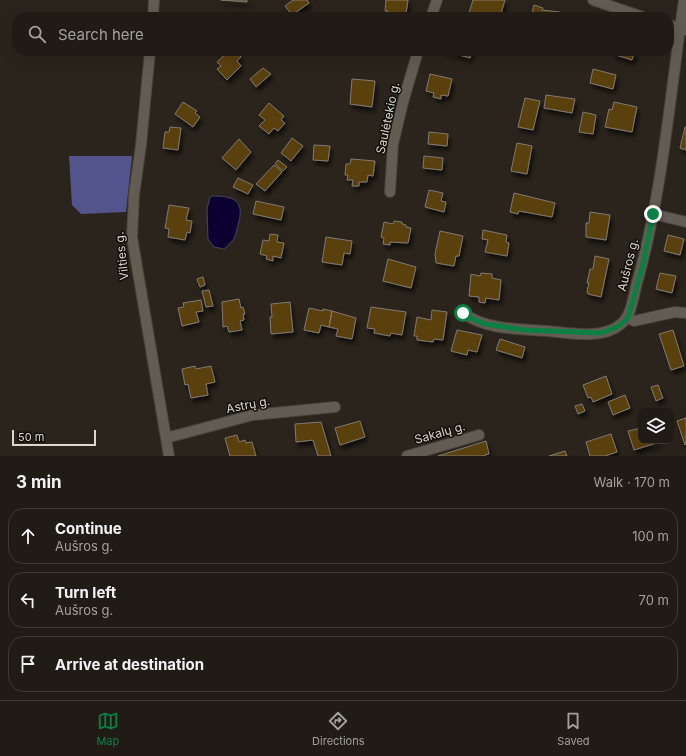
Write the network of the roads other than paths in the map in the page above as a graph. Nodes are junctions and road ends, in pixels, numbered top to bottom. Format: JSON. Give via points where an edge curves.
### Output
{"nodes":[{"id":1,"x":154,"y":0,"type":"edge"},
{"id":2,"x":437,"y":0,"type":"edge"},
{"id":3,"x":593,"y":0,"type":"edge"},
{"id":4,"x":684,"y":0,"type":"edge"},
{"id":5,"x":153,"y":12,"type":"edge"},
{"id":6,"x":433,"y":12,"type":"edge"},
{"id":7,"x":628,"y":12,"type":"edge"},
{"id":8,"x":683,"y":29,"type":"edge"},
{"id":9,"x":150,"y":56,"type":"edge"},
{"id":10,"x":417,"y":56,"type":"edge"},
{"id":11,"x":390,"y":192,"type":"dead end"},
{"id":12,"x":653,"y":214,"type":"junction"},
{"id":13,"x":686,"y":222,"type":"edge"},
{"id":14,"x":686,"y":312,"type":"edge"},
{"id":15,"x":463,"y":313,"type":"dead end"},
{"id":16,"x":628,"y":318,"type":"junction"},
{"id":17,"x":335,"y":406,"type":"dead end"},
{"id":18,"x":479,"y":435,"type":"dead end"},
{"id":19,"x":166,"y":438,"type":"junction"},
{"id":20,"x":169,"y":456,"type":"edge"},
{"id":21,"x":407,"y":456,"type":"edge"}],
"edges":[{"from":1,"to":5,"type":"street"},
{"from":2,"to":6,"type":"street"},
{"from":3,"to":7,"type":"street"},
{"from":4,"to":8,"type":"street","name":"Aušros g."},
{"from":8,"to":12,"type":"street","name":"Aušros g."},
{"from":9,"to":19,"type":"street","name":"Vilties g.","via":[[134,195],[132,237]]},
{"from":10,"to":11,"type":"street","name":"Saulėtekio g.","via":[[393,144]]},
{"from":12,"to":13,"type":"street"},
{"from":12,"to":16,"type":"street","name":"Aušros g.","via":[[644,260]]},
{"from":14,"to":16,"type":"street","via":[[674,312],[634,321]]},
{"from":15,"to":16,"type":"street","via":[[470,318],[500,327],[583,334],[601,333],[619,326]]},
{"from":17,"to":19,"type":"street","name":"Astrų g.","via":[[253,415]]},
{"from":18,"to":21,"type":"street","name":"Sakalų g."},
{"from":19,"to":20,"type":"street","name":"Vilties g."}]}
